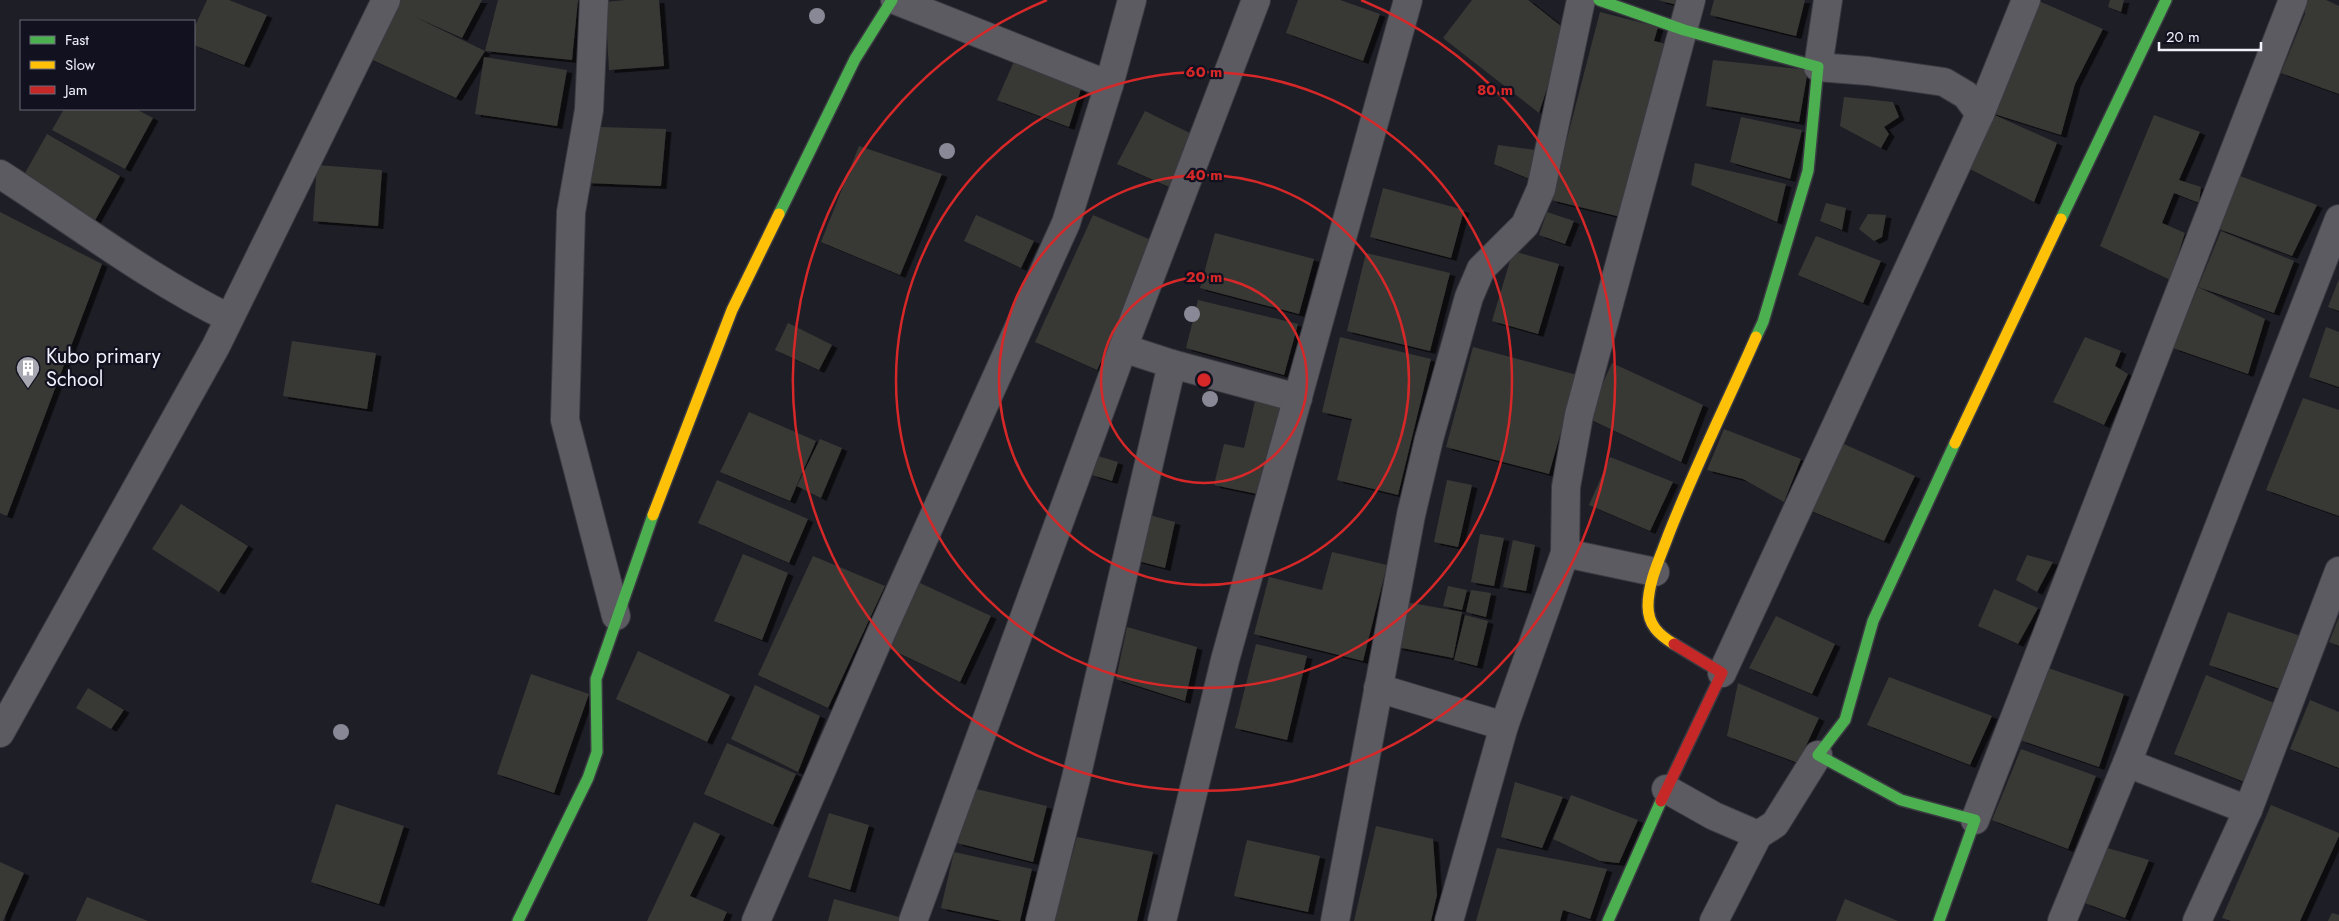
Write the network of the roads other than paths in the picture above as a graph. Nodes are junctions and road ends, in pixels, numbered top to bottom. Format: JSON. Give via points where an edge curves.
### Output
{"nodes":[{"id":1,"x":386,"y":0,"type":"edge"},
{"id":2,"x":594,"y":0,"type":"edge"},
{"id":3,"x":893,"y":0,"type":"edge"},
{"id":4,"x":1132,"y":0,"type":"edge"},
{"id":5,"x":1256,"y":0,"type":"edge"},
{"id":6,"x":1408,"y":0,"type":"edge"},
{"id":7,"x":1581,"y":0,"type":"edge"},
{"id":8,"x":1599,"y":0,"type":"edge"},
{"id":9,"x":1691,"y":0,"type":"edge"},
{"id":10,"x":1828,"y":0,"type":"edge"},
{"id":11,"x":2026,"y":0,"type":"edge"},
{"id":12,"x":2166,"y":0,"type":"edge"},
{"id":13,"x":2293,"y":0,"type":"edge"},
{"id":14,"x":1684,"y":30,"type":"junction"},
{"id":15,"x":1818,"y":67,"type":"junction"},
{"id":16,"x":1109,"y":85,"type":"junction"},
{"id":17,"x":1980,"y":114,"type":"junction"},
{"id":18,"x":0,"y":174,"type":"edge"},
{"id":19,"x":2339,"y":219,"type":"edge"},
{"id":20,"x":229,"y":318,"type":"junction"},
{"id":21,"x":1123,"y":348,"type":"junction"},
{"id":22,"x":1172,"y":364,"type":"junction"},
{"id":23,"x":1298,"y":398,"type":"junction"},
{"id":24,"x":1565,"y":553,"type":"junction"},
{"id":25,"x":2339,"y":571,"type":"edge"},
{"id":26,"x":1655,"y":572,"type":"junction"},
{"id":27,"x":616,"y":616,"type":"junction"},
{"id":28,"x":1722,"y":673,"type":"junction"},
{"id":29,"x":1378,"y":688,"type":"junction"},
{"id":30,"x":1504,"y":726,"type":"junction"},
{"id":31,"x":0,"y":733,"type":"edge"},
{"id":32,"x":1818,"y":755,"type":"junction"},
{"id":33,"x":2127,"y":763,"type":"junction"},
{"id":34,"x":1666,"y":788,"type":"junction"},
{"id":35,"x":2248,"y":810,"type":"junction"},
{"id":36,"x":1975,"y":820,"type":"junction"},
{"id":37,"x":1758,"y":834,"type":"junction"},
{"id":38,"x":518,"y":921,"type":"edge"},
{"id":39,"x":756,"y":921,"type":"edge"},
{"id":40,"x":913,"y":921,"type":"edge"},
{"id":41,"x":1040,"y":921,"type":"edge"},
{"id":42,"x":1162,"y":921,"type":"edge"},
{"id":43,"x":1335,"y":921,"type":"edge"},
{"id":44,"x":1449,"y":921,"type":"edge"},
{"id":45,"x":1608,"y":921,"type":"edge"},
{"id":46,"x":1714,"y":921,"type":"edge"},
{"id":47,"x":1939,"y":921,"type":"edge"},
{"id":48,"x":2062,"y":921,"type":"edge"},
{"id":49,"x":2197,"y":921,"type":"edge"}],
"edges":[{"from":1,"to":20,"type":"street"},
{"from":2,"to":27,"type":"street","via":[[589,110],[570,212],[565,420]]},
{"from":3,"to":16,"type":"street"},
{"from":3,"to":27,"type":"street","via":[[855,59],[732,310]]},
{"from":4,"to":16,"type":"street"},
{"from":5,"to":21,"type":"street"},
{"from":6,"to":23,"type":"street"},
{"from":7,"to":29,"type":"street","via":[[1541,189],[1525,225],[1482,269],[1469,297],[1411,515]]},
{"from":8,"to":14,"type":"street"},
{"from":9,"to":14,"type":"street"},
{"from":10,"to":15,"type":"street"},
{"from":11,"to":17,"type":"street"},
{"from":12,"to":32,"type":"street","via":[[1873,621],[1845,720]]},
{"from":13,"to":36,"type":"street"},
{"from":14,"to":15,"type":"street"},
{"from":14,"to":24,"type":"street","via":[[1579,415],[1566,487]]},
{"from":15,"to":17,"type":"street","via":[[1944,82],[1966,95]]},
{"from":15,"to":26,"type":"street","via":[[1808,171],[1763,322],[1680,506]]},
{"from":16,"to":39,"type":"street","via":[[1066,223],[882,631]]},
{"from":17,"to":28,"type":"street"},
{"from":18,"to":20,"type":"street","via":[[133,264],[188,298]]},
{"from":19,"to":33,"type":"street"},
{"from":20,"to":31,"type":"street"},
{"from":21,"to":22,"type":"street"},
{"from":21,"to":40,"type":"street"},
{"from":22,"to":23,"type":"street"},
{"from":22,"to":41,"type":"street"},
{"from":23,"to":42,"type":"street","via":[[1225,660]]},
{"from":24,"to":26,"type":"street"},
{"from":24,"to":30,"type":"street"},
{"from":25,"to":35,"type":"street"},
{"from":26,"to":28,"type":"street","via":[[1648,606],[1651,623],[1659,635]]},
{"from":27,"to":38,"type":"street","via":[[596,679],[597,752],[588,778]]},
{"from":28,"to":34,"type":"street"},
{"from":29,"to":30,"type":"street"},
{"from":29,"to":43,"type":"street"},
{"from":30,"to":44,"type":"street"},
{"from":32,"to":36,"type":"street","via":[[1901,800]]},
{"from":32,"to":37,"type":"street","via":[[1776,824]]},
{"from":33,"to":35,"type":"street"},
{"from":33,"to":48,"type":"street"},
{"from":34,"to":37,"type":"street","via":[[1714,816]]},
{"from":34,"to":45,"type":"street"},
{"from":35,"to":49,"type":"street"},
{"from":36,"to":47,"type":"street"},
{"from":37,"to":46,"type":"street"}]}
